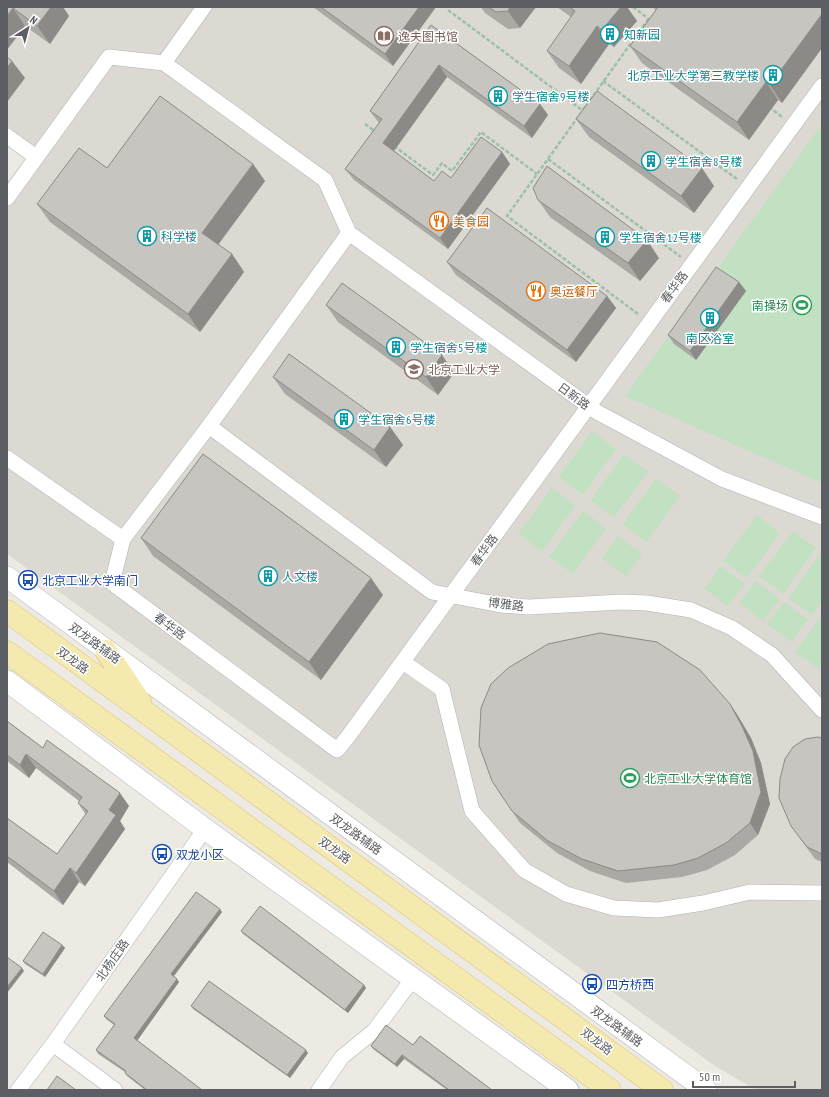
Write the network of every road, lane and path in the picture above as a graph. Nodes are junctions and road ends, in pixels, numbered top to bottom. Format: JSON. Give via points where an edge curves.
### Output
{"nodes":[{"id":1,"x":204,"y":7,"type":"edge"},
{"id":2,"x":633,"y":7,"type":"edge"},
{"id":3,"x":448,"y":10,"type":"dead end"},
{"id":4,"x":649,"y":18,"type":"junction"},
{"id":5,"x":655,"y":23,"type":"edge"},
{"id":6,"x":164,"y":63,"type":"junction"},
{"id":7,"x":603,"y":81,"type":"junction"},
{"id":8,"x":822,"y":86,"type":"edge"},
{"id":9,"x":768,"y":106,"type":"dead end"},
{"id":10,"x":582,"y":110,"type":"junction"},
{"id":11,"x":365,"y":124,"type":"dead end"},
{"id":12,"x":793,"y":125,"type":"junction"},
{"id":13,"x":377,"y":133,"type":"edge"},
{"id":14,"x":7,"y":136,"type":"edge"},
{"id":15,"x":390,"y":142,"type":"edge"},
{"id":16,"x":36,"y":157,"type":"junction"},
{"id":17,"x":548,"y":159,"type":"junction"},
{"id":18,"x":537,"y":174,"type":"junction"},
{"id":19,"x":748,"y":186,"type":"junction"},
{"id":20,"x":7,"y":198,"type":"edge"},
{"id":21,"x":349,"y":233,"type":"junction"},
{"id":22,"x":691,"y":264,"type":"junction"},
{"id":23,"x":649,"y":322,"type":"junction"},
{"id":24,"x":588,"y":406,"type":"junction"},
{"id":25,"x":209,"y":426,"type":"junction"},
{"id":26,"x":7,"y":458,"type":"edge"},
{"id":27,"x":822,"y":517,"type":"edge"},
{"id":28,"x":124,"y":540,"type":"junction"},
{"id":29,"x":7,"y":577,"type":"edge"},
{"id":30,"x":452,"y":594,"type":"junction"},
{"id":31,"x":7,"y":611,"type":"edge"},
{"id":32,"x":106,"y":650,"type":"junction"},
{"id":33,"x":7,"y":652,"type":"edge"},
{"id":34,"x":403,"y":662,"type":"junction"},
{"id":35,"x":7,"y":681,"type":"edge"},
{"id":36,"x":822,"y":710,"type":"edge"},
{"id":37,"x":148,"y":715,"type":"junction"},
{"id":38,"x":205,"y":829,"type":"junction"},
{"id":39,"x":822,"y":893,"type":"edge"},
{"id":40,"x":412,"y":980,"type":"junction"},
{"id":41,"x":53,"y":1044,"type":"junction"},
{"id":42,"x":18,"y":1090,"type":"edge"},
{"id":43,"x":114,"y":1090,"type":"edge"},
{"id":44,"x":319,"y":1090,"type":"edge"},
{"id":45,"x":568,"y":1090,"type":"edge"},
{"id":46,"x":610,"y":1090,"type":"edge"},
{"id":47,"x":662,"y":1090,"type":"edge"},
{"id":48,"x":706,"y":1090,"type":"edge"}],
"edges":[{"from":1,"to":6,"type":"street"},
{"from":2,"to":4,"type":"path"},
{"from":3,"to":10,"type":"path"},
{"from":4,"to":5,"type":"path"},
{"from":4,"to":7,"type":"path"},
{"from":6,"to":16,"type":"street","via":[[108,57]]},
{"from":6,"to":21,"type":"street","via":[[325,180]]},
{"from":7,"to":10,"type":"path"},
{"from":7,"to":19,"type":"path"},
{"from":8,"to":12,"type":"street","name":"春华路"},
{"from":9,"to":12,"type":"path"},
{"from":10,"to":17,"type":"path"},
{"from":11,"to":13,"type":"path"},
{"from":12,"to":19,"type":"street","name":"春华路"},
{"from":14,"to":16,"type":"street"},
{"from":15,"to":18,"type":"path","via":[[433,175],[442,163],[452,170],[481,132]]},
{"from":16,"to":20,"type":"street"},
{"from":17,"to":18,"type":"path"},
{"from":17,"to":22,"type":"path"},
{"from":18,"to":23,"type":"path","via":[[507,216]]},
{"from":19,"to":22,"type":"street","name":"春华路"},
{"from":21,"to":24,"type":"street","name":"日新路"},
{"from":21,"to":25,"type":"street"},
{"from":22,"to":23,"type":"street","name":"春华路"},
{"from":23,"to":24,"type":"street","name":"春华路"},
{"from":24,"to":27,"type":"street","name":"日新路","via":[[722,479]]},
{"from":24,"to":30,"type":"street","name":"春华路"},
{"from":25,"to":28,"type":"street"},
{"from":25,"to":30,"type":"street","name":"博雅路","via":[[432,592]]},
{"from":26,"to":28,"type":"street"},
{"from":28,"to":34,"type":"street","name":"春华路","via":[[112,583],[337,750]]},
{"from":29,"to":32,"type":"main road","name":"双龙路辅路"},
{"from":30,"to":34,"type":"street","name":"春华路"},
{"from":30,"to":36,"type":"street","name":"博雅路","via":[[501,605],[528,607],[621,602],[691,610],[732,628],[772,655]]},
{"from":31,"to":37,"type":"main road","name":"双龙路"},
{"from":32,"to":37,"type":"main road"},
{"from":32,"to":48,"type":"main road","name":"双龙路辅路"},
{"from":33,"to":46,"type":"main road"},
{"from":34,"to":39,"type":"street","via":[[442,689],[472,811],[524,870],[566,894],[614,908],[658,910],[750,892]]},
{"from":35,"to":38,"type":"main road"},
{"from":37,"to":47,"type":"main road","name":"双龙路"},
{"from":38,"to":40,"type":"main road"},
{"from":38,"to":41,"type":"street","name":"北杨庄路"},
{"from":40,"to":44,"type":"street","via":[[374,1031],[342,1057]]},
{"from":40,"to":45,"type":"main road"},
{"from":41,"to":42,"type":"street","name":"北杨庄路"},
{"from":41,"to":43,"type":"street"}]}
